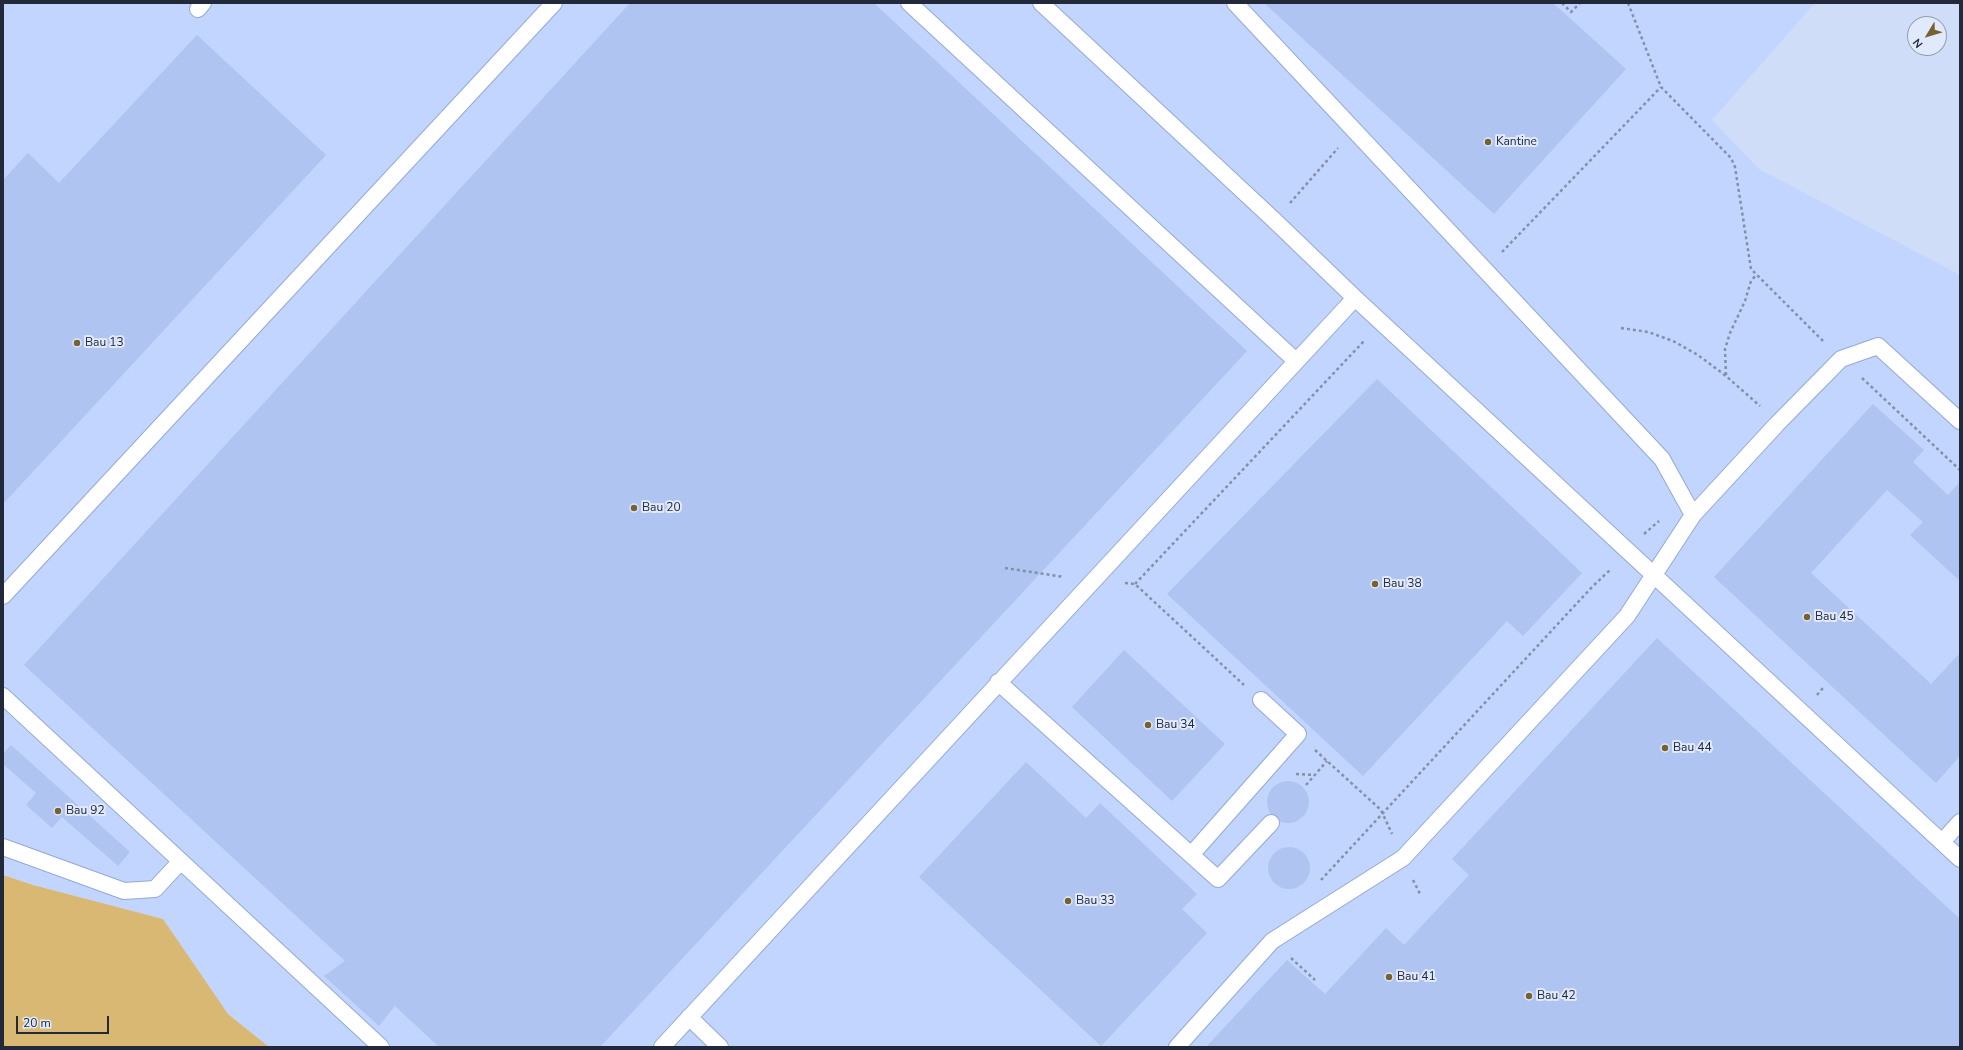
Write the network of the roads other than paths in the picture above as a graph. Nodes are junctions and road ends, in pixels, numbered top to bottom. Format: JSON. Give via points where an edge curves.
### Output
{"nodes":[{"id":1,"x":554,"y":3,"type":"edge"},
{"id":2,"x":908,"y":3,"type":"edge"},
{"id":3,"x":1041,"y":3,"type":"edge"},
{"id":4,"x":1235,"y":3,"type":"edge"},
{"id":5,"x":1355,"y":298,"type":"junction"},
{"id":6,"x":1296,"y":361,"type":"junction"},
{"id":7,"x":1960,"y":421,"type":"edge"},
{"id":8,"x":1690,"y":508,"type":"junction"},
{"id":9,"x":1654,"y":573,"type":"junction"},
{"id":10,"x":3,"y":596,"type":"edge"},
{"id":11,"x":998,"y":682,"type":"junction"},
{"id":12,"x":3,"y":696,"type":"edge"},
{"id":13,"x":1261,"y":700,"type":"road end"},
{"id":14,"x":1960,"y":822,"type":"edge"},
{"id":15,"x":1271,"y":823,"type":"dead end"},
{"id":16,"x":1942,"y":842,"type":"junction"},
{"id":17,"x":3,"y":847,"type":"edge"},
{"id":18,"x":1192,"y":855,"type":"junction"},
{"id":19,"x":1960,"y":859,"type":"edge"},
{"id":20,"x":181,"y":861,"type":"junction"},
{"id":21,"x":689,"y":1017,"type":"junction"},
{"id":22,"x":381,"y":1047,"type":"edge"},
{"id":23,"x":662,"y":1047,"type":"edge"},
{"id":24,"x":720,"y":1047,"type":"edge"},
{"id":25,"x":1177,"y":1047,"type":"edge"}],
"edges":[{"from":1,"to":10,"type":"lane"},
{"from":2,"to":6,"type":"lane"},
{"from":3,"to":5,"type":"lane"},
{"from":4,"to":8,"type":"lane","via":[[1662,459]]},
{"from":5,"to":6,"type":"lane"},
{"from":5,"to":9,"type":"lane"},
{"from":6,"to":11,"type":"lane"},
{"from":7,"to":8,"type":"lane","via":[[1878,346],[1841,359]]},
{"from":8,"to":9,"type":"lane"},
{"from":9,"to":16,"type":"lane"},
{"from":9,"to":25,"type":"lane","via":[[1627,616],[1403,858],[1272,941]]},
{"from":11,"to":18,"type":"lane"},
{"from":11,"to":21,"type":"lane"},
{"from":12,"to":20,"type":"lane"},
{"from":13,"to":18,"type":"lane","via":[[1298,734]]},
{"from":14,"to":16,"type":"lane"},
{"from":15,"to":18,"type":"lane","via":[[1218,879]]},
{"from":16,"to":19,"type":"lane"},
{"from":17,"to":20,"type":"lane","via":[[124,891],[155,889]]},
{"from":20,"to":22,"type":"lane"},
{"from":21,"to":23,"type":"lane"},
{"from":21,"to":24,"type":"lane"}]}
